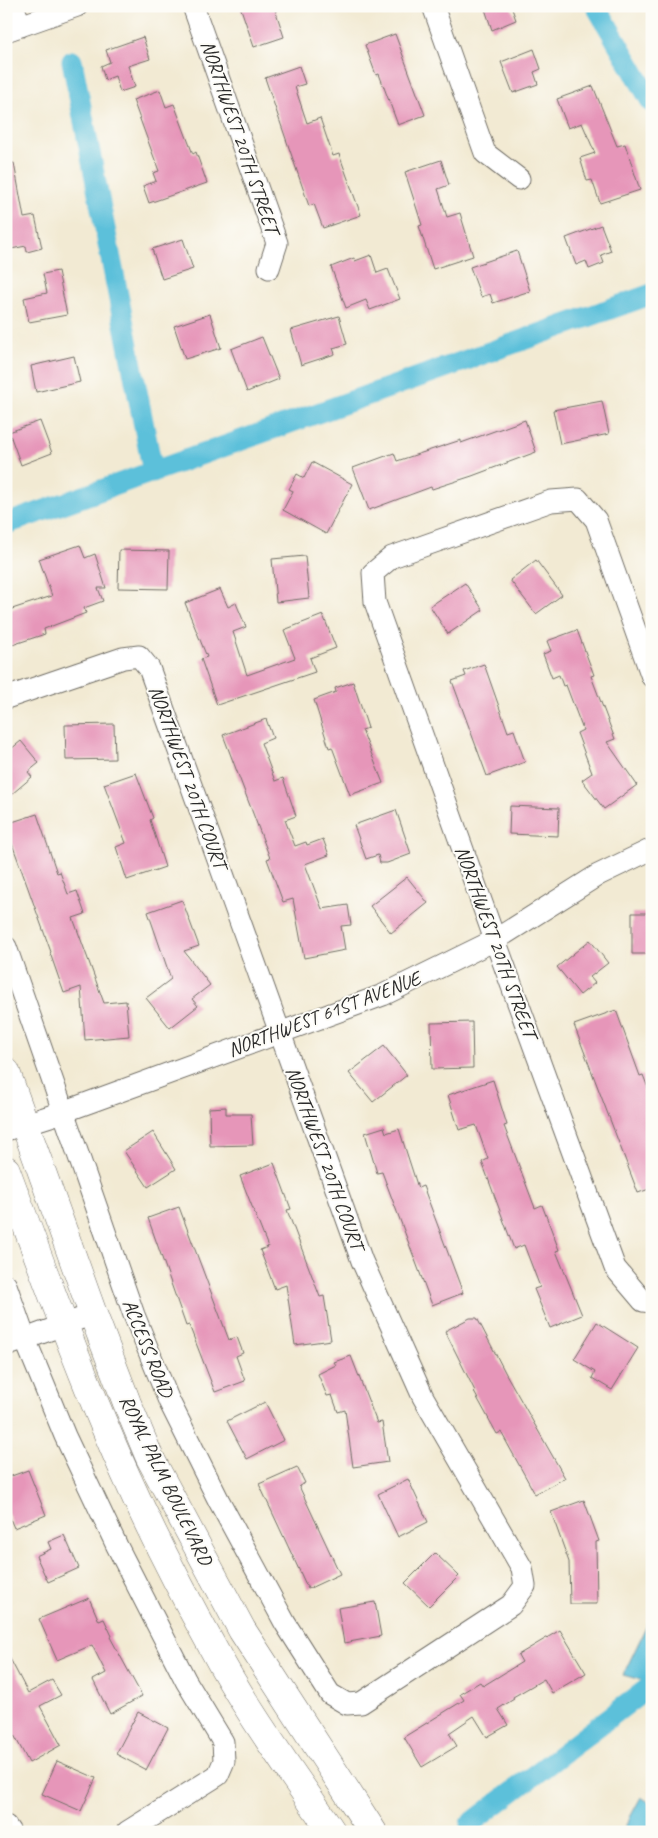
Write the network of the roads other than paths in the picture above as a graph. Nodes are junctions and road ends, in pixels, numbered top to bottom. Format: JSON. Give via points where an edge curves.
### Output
{"nodes":[{"id":1,"x":14,"y":6,"type":"edge"},
{"id":2,"x":77,"y":6,"type":"edge"},
{"id":3,"x":194,"y":6,"type":"edge"},
{"id":4,"x":433,"y":6,"type":"edge"},
{"id":5,"x":14,"y":29,"type":"edge"},
{"id":6,"x":519,"y":179,"type":"dead end"},
{"id":7,"x":269,"y":268,"type":"dead end"},
{"id":8,"x":652,"y":677,"type":"edge"},
{"id":9,"x":6,"y":698,"type":"edge"},
{"id":10,"x":652,"y":849,"type":"edge"},
{"id":11,"x":495,"y":940,"type":"junction"},
{"id":12,"x":6,"y":946,"type":"edge"},
{"id":13,"x":280,"y":1032,"type":"junction"},
{"id":14,"x":6,"y":1072,"type":"edge"},
{"id":15,"x":63,"y":1112,"type":"junction"},
{"id":16,"x":15,"y":1127,"type":"edge"},
{"id":17,"x":6,"y":1170,"type":"edge"},
{"id":18,"x":6,"y":1285,"type":"edge"},
{"id":19,"x":648,"y":1302,"type":"edge"},
{"id":20,"x":93,"y":1314,"type":"junction"},
{"id":21,"x":63,"y":1325,"type":"junction"},
{"id":22,"x":16,"y":1343,"type":"edge"},
{"id":23,"x":362,"y":1703,"type":"joint"},
{"id":24,"x":6,"y":1826,"type":"edge"},
{"id":25,"x":10,"y":1832,"type":"edge"},
{"id":26,"x":127,"y":1832,"type":"edge"},
{"id":27,"x":332,"y":1832,"type":"edge"},
{"id":28,"x":373,"y":1832,"type":"edge"}],
"edges":[{"from":1,"to":5,"type":"street"},
{"from":2,"to":5,"type":"street"},
{"from":3,"to":7,"type":"street","name":"NORTHWEST 20TH STREET","via":[[277,243]]},
{"from":4,"to":6,"type":"street","via":[[485,153]]},
{"from":8,"to":11,"type":"street","name":"NORTHWEST 20TH STREET","via":[[596,520],[578,499],[551,501],[411,550],[392,557],[373,573],[374,602]]},
{"from":9,"to":13,"type":"street","name":"NORTHWEST 20TH COURT","via":[[123,658],[139,656],[149,668]]},
{"from":10,"to":11,"type":"street","name":"NORTHWEST 61ST AVENUE","via":[[598,875]]},
{"from":11,"to":13,"type":"street","name":"NORTHWEST 61ST AVENUE","via":[[383,995]]},
{"from":11,"to":19,"type":"street","name":"NORTHWEST 20TH STREET","via":[[615,1268]]},
{"from":12,"to":15,"type":"street","name":"ACCESS ROAD"},
{"from":13,"to":15,"type":"street","name":"NORTHWEST 61ST AVENUE"},
{"from":13,"to":23,"type":"street","name":"NORTHWEST 20TH COURT","via":[[366,1270],[423,1397],[522,1568],[525,1586],[511,1605]]},
{"from":14,"to":16,"type":"main road","name":"ROYAL PALM BOULEVARD"},
{"from":15,"to":16,"type":"street","name":"NORTHWEST 61ST AVENUE"},
{"from":15,"to":23,"type":"street","name":"ACCESS ROAD","via":[[134,1315],[169,1401],[219,1501],[285,1623],[330,1694],[347,1704]]},
{"from":16,"to":20,"type":"main road","name":"ROYAL PALM BOULEVARD"},
{"from":17,"to":21,"type":"main road","name":"ROYAL PALM BOULEVARD"},
{"from":18,"to":22,"type":"street"},
{"from":20,"to":21,"type":"street"},
{"from":20,"to":28,"type":"main road","name":"ROYAL PALM BOULEVARD","via":[[150,1456],[242,1630]]},
{"from":21,"to":22,"type":"street"},
{"from":21,"to":27,"type":"main road","name":"ROYAL PALM BOULEVARD","via":[[147,1519],[213,1649]]},
{"from":22,"to":26,"type":"street","via":[[186,1680],[223,1742],[224,1762],[218,1775]]},
{"from":24,"to":25,"type":"street"}]}
